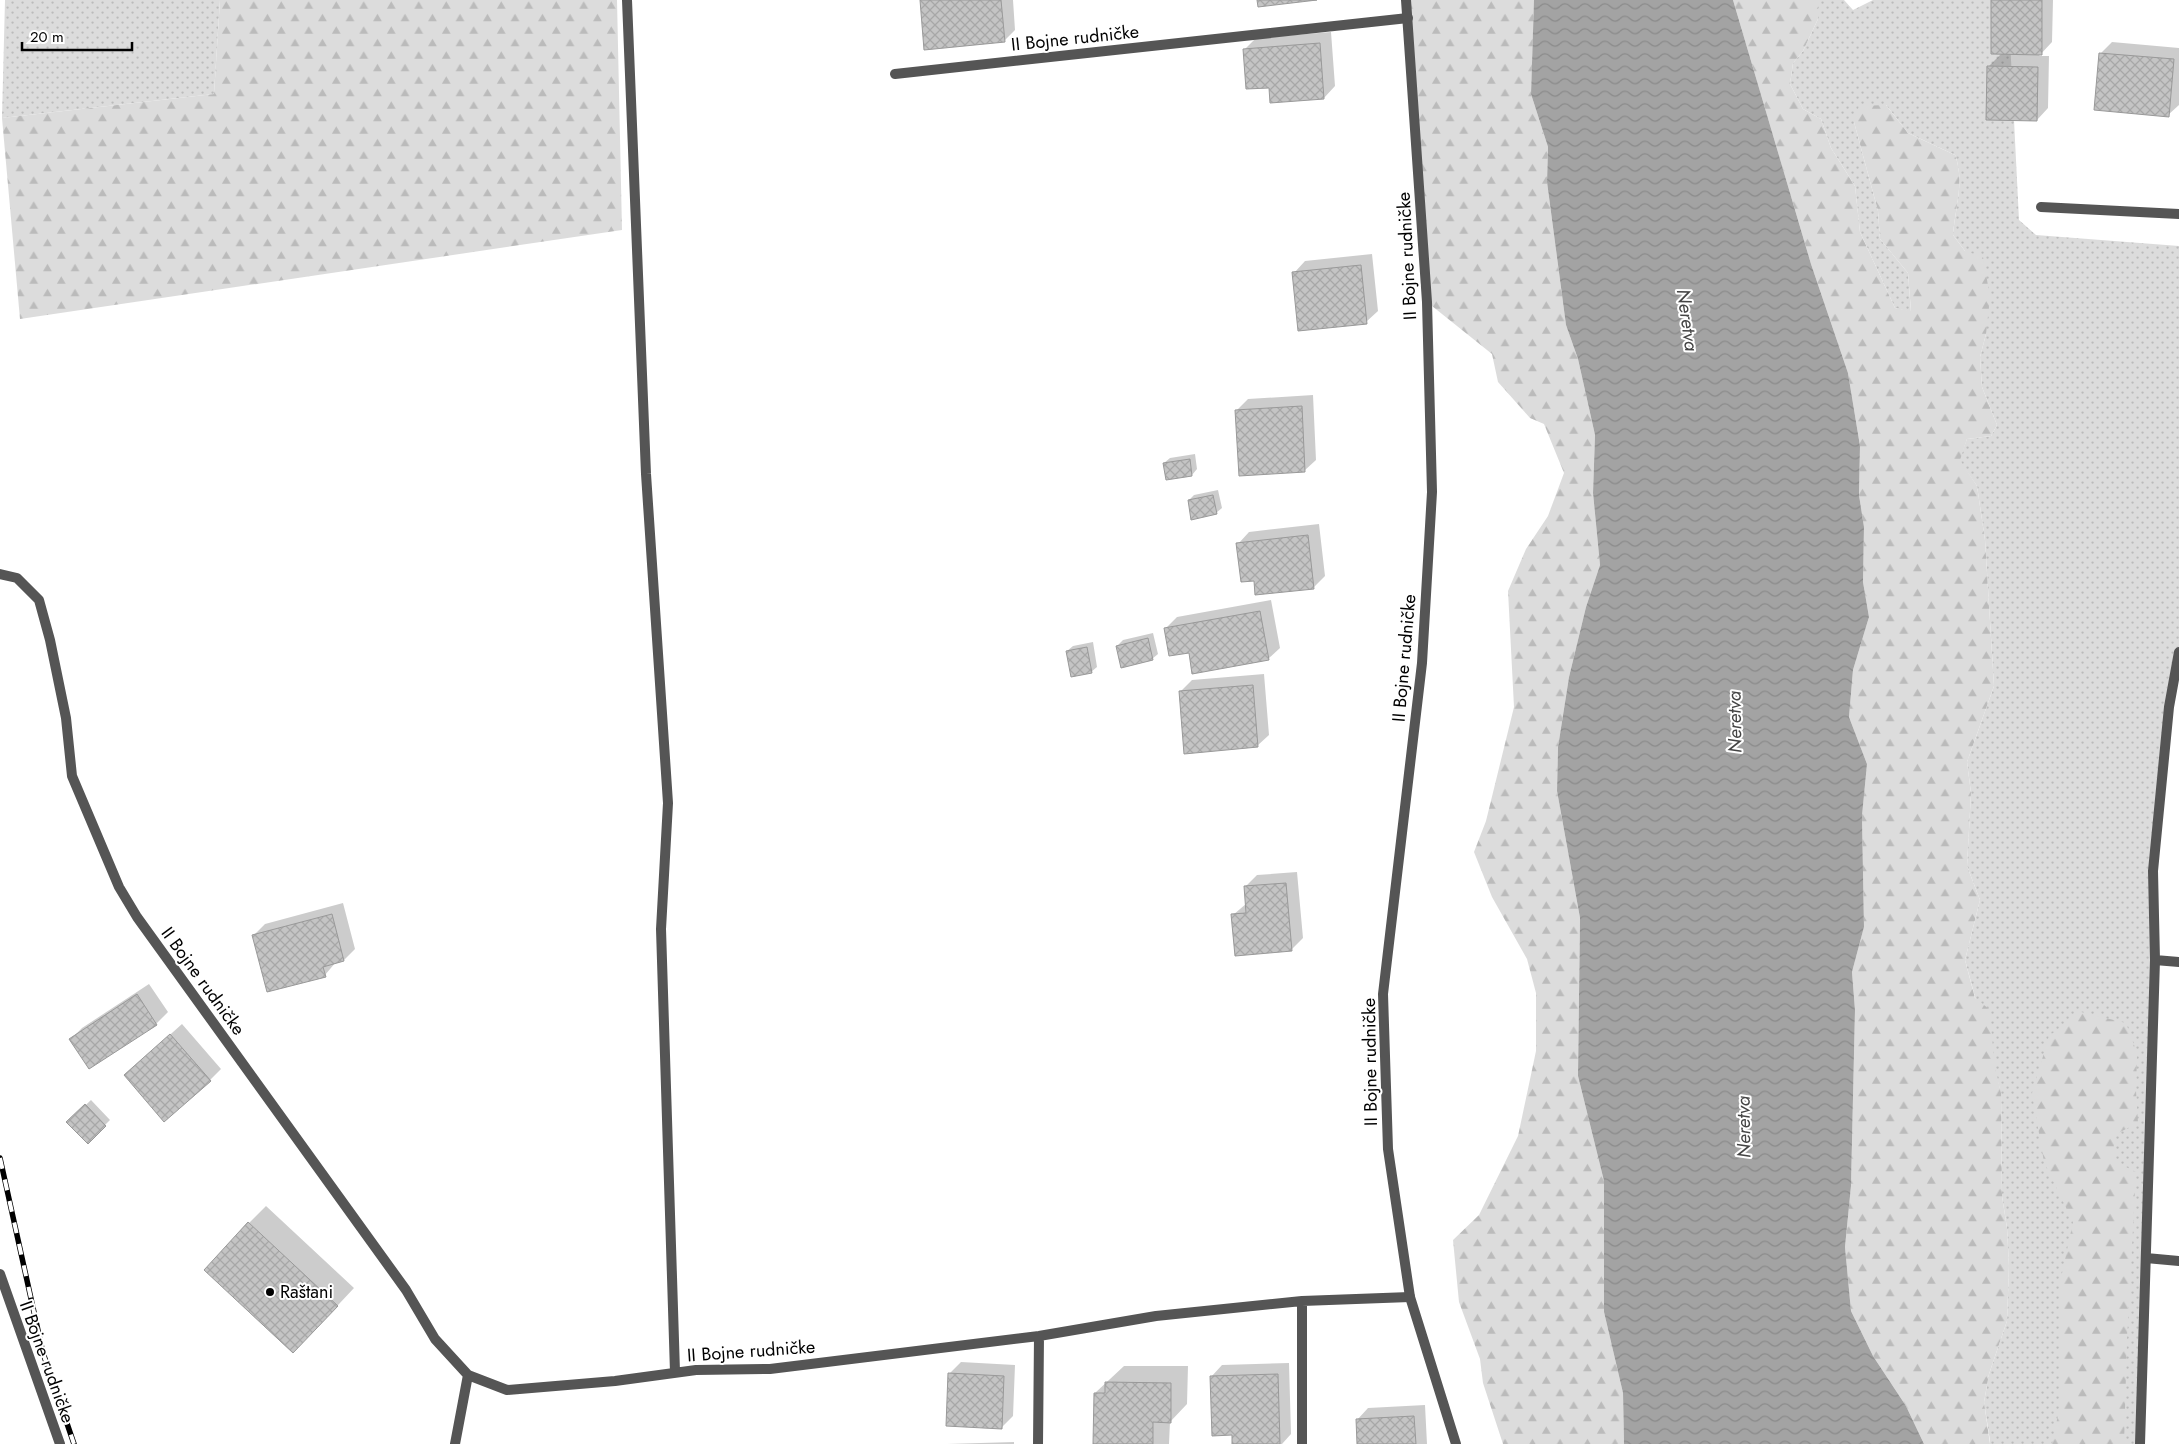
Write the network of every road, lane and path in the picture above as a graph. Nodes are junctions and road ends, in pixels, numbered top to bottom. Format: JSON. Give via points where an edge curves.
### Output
{"nodes":[{"id":1,"x":627,"y":0,"type":"edge"},
{"id":2,"x":1406,"y":0,"type":"edge"},
{"id":3,"x":1408,"y":18,"type":"junction"},
{"id":4,"x":895,"y":74,"type":"dead end"},
{"id":5,"x":2041,"y":207,"type":"dead end"},
{"id":6,"x":2179,"y":214,"type":"edge"},
{"id":7,"x":0,"y":574,"type":"edge"},
{"id":8,"x":2179,"y":652,"type":"edge"},
{"id":9,"x":2155,"y":960,"type":"junction"},
{"id":10,"x":2179,"y":962,"type":"edge"},
{"id":11,"x":2146,"y":1258,"type":"junction"},
{"id":12,"x":2179,"y":1262,"type":"edge"},
{"id":13,"x":0,"y":1274,"type":"edge"},
{"id":14,"x":2,"y":1292,"type":"edge"},
{"id":15,"x":1410,"y":1297,"type":"junction"},
{"id":16,"x":1302,"y":1302,"type":"junction"},
{"id":17,"x":1038,"y":1336,"type":"junction"},
{"id":18,"x":675,"y":1372,"type":"junction"},
{"id":19,"x":468,"y":1375,"type":"junction"},
{"id":20,"x":60,"y":1444,"type":"edge"},
{"id":21,"x":456,"y":1444,"type":"edge"},
{"id":22,"x":1038,"y":1444,"type":"edge"},
{"id":23,"x":1302,"y":1444,"type":"edge"},
{"id":24,"x":1456,"y":1444,"type":"edge"},
{"id":25,"x":2140,"y":1444,"type":"edge"}],
"edges":[{"from":1,"to":18,"type":"street","via":[[646,464],[668,803],[661,929]]},
{"from":2,"to":3,"type":"street","name":"II Bojne rudničke"},
{"from":3,"to":4,"type":"street","name":"II Bojne rudničke"},
{"from":3,"to":15,"type":"street","name":"II Bojne rudničke","via":[[1426,302],[1432,492],[1422,663],[1383,994],[1388,1149]]},
{"from":5,"to":6,"type":"street"},
{"from":7,"to":19,"type":"street","name":"II Bojne rudničke","via":[[17,578],[39,600],[66,718],[72,776],[119,887],[137,917],[406,1290],[435,1339]]},
{"from":8,"to":9,"type":"street","via":[[2169,707],[2153,871]]},
{"from":9,"to":10,"type":"street"},
{"from":9,"to":11,"type":"street"},
{"from":11,"to":12,"type":"street"},
{"from":11,"to":25,"type":"street"},
{"from":13,"to":14,"type":"street","name":"II Bojne rudničke"},
{"from":14,"to":20,"type":"street","name":"II Bojne rudničke"},
{"from":15,"to":16,"type":"street","name":"II Bojne rudničke"},
{"from":15,"to":24,"type":"street","name":"II Bojne rudničke"},
{"from":16,"to":17,"type":"street","name":"II Bojne rudničke","via":[[1156,1316]]},
{"from":16,"to":23,"type":"street"},
{"from":17,"to":18,"type":"street","name":"II Bojne rudničke","via":[[770,1369]]},
{"from":17,"to":22,"type":"street"},
{"from":18,"to":19,"type":"street","name":"II Bojne rudničke","via":[[615,1381],[507,1390]]},
{"from":19,"to":21,"type":"street"}]}
